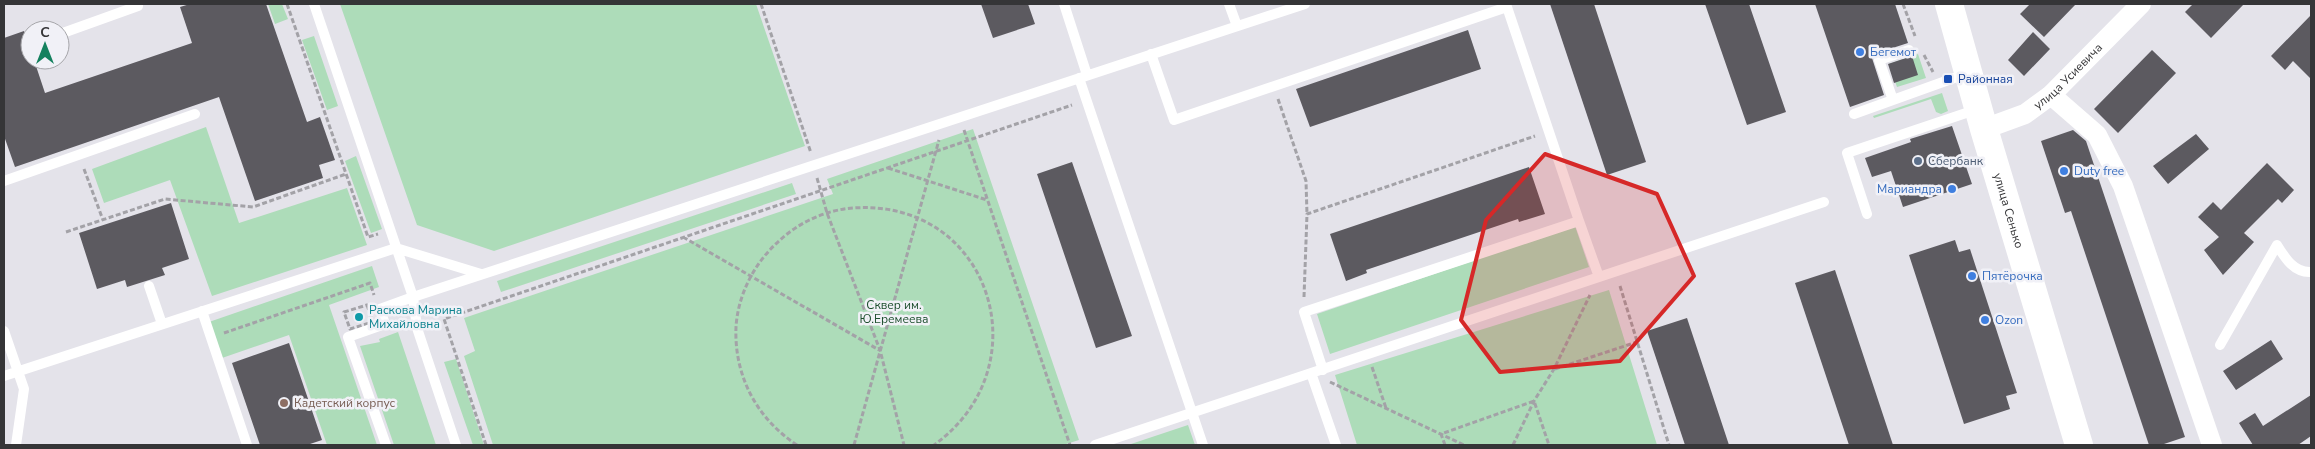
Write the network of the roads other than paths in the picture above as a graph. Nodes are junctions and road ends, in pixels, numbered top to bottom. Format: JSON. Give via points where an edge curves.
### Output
{"nodes":[{"id":1,"x":138,"y":4,"type":"edge"},
{"id":2,"x":314,"y":4,"type":"edge"},
{"id":3,"x":1064,"y":4,"type":"edge"},
{"id":4,"x":1229,"y":4,"type":"edge"},
{"id":5,"x":1305,"y":4,"type":"edge"},
{"id":6,"x":1949,"y":4,"type":"edge"},
{"id":7,"x":2141,"y":4,"type":"edge"},
{"id":8,"x":1506,"y":5,"type":"edge"},
{"id":9,"x":1237,"y":26,"type":"junction"},
{"id":10,"x":70,"y":30,"type":"edge"},
{"id":11,"x":1913,"y":47,"type":"road end"},
{"id":12,"x":1151,"y":54,"type":"junction"},
{"id":13,"x":1969,"y":73,"type":"junction"},
{"id":14,"x":1083,"y":77,"type":"junction"},
{"id":15,"x":2051,"y":95,"type":"junction"},
{"id":16,"x":1893,"y":100,"type":"junction"},
{"id":17,"x":195,"y":114,"type":"dead end"},
{"id":18,"x":1854,"y":114,"type":"dead end"},
{"id":19,"x":1981,"y":119,"type":"junction"},
{"id":20,"x":4,"y":181,"type":"edge"},
{"id":21,"x":1824,"y":202,"type":"dead end"},
{"id":22,"x":1867,"y":214,"type":"dead end"},
{"id":23,"x":1579,"y":221,"type":"junction"},
{"id":24,"x":396,"y":248,"type":"junction"},
{"id":25,"x":2311,"y":272,"type":"edge"},
{"id":26,"x":481,"y":274,"type":"junction"},
{"id":27,"x":1599,"y":277,"type":"junction"},
{"id":28,"x":149,"y":286,"type":"dead end"},
{"id":29,"x":412,"y":297,"type":"junction"},
{"id":30,"x":202,"y":311,"type":"junction"},
{"id":31,"x":162,"y":324,"type":"junction"},
{"id":32,"x":4,"y":331,"type":"edge"},
{"id":33,"x":2220,"y":344,"type":"dead end"},
{"id":34,"x":1323,"y":370,"type":"junction"},
{"id":35,"x":19,"y":371,"type":"junction"},
{"id":36,"x":1311,"y":373,"type":"junction"},
{"id":37,"x":4,"y":376,"type":"edge"},
{"id":38,"x":1192,"y":413,"type":"junction"},
{"id":39,"x":2209,"y":444,"type":"edge"},
{"id":40,"x":16,"y":445,"type":"edge"},
{"id":41,"x":247,"y":445,"type":"edge"},
{"id":42,"x":386,"y":445,"type":"edge"},
{"id":43,"x":456,"y":445,"type":"edge"},
{"id":44,"x":1095,"y":445,"type":"edge"},
{"id":45,"x":1203,"y":445,"type":"edge"},
{"id":46,"x":1336,"y":445,"type":"edge"},
{"id":47,"x":2079,"y":445,"type":"edge"}],
"edges":[{"from":1,"to":10,"type":"lane"},
{"from":2,"to":24,"type":"lane"},
{"from":3,"to":14,"type":"lane"},
{"from":4,"to":9,"type":"lane"},
{"from":5,"to":9,"type":"lane"},
{"from":6,"to":13,"type":"street","name":"улица Сенько"},
{"from":7,"to":15,"type":"street","name":"улица Усиевича"},
{"from":8,"to":12,"type":"lane","via":[[1174,120]]},
{"from":8,"to":23,"type":"lane"},
{"from":9,"to":12,"type":"lane"},
{"from":11,"to":16,"type":"lane","via":[[1879,60]]},
{"from":12,"to":14,"type":"lane"},
{"from":13,"to":16,"type":"lane"},
{"from":13,"to":19,"type":"street","name":"улица Сенько"},
{"from":14,"to":26,"type":"lane"},
{"from":14,"to":38,"type":"lane","via":[[1087,100]]},
{"from":15,"to":19,"type":"street","name":"улица Усиевича","via":[[2025,114]]},
{"from":15,"to":39,"type":"street","via":[[2097,134],[2123,186]]},
{"from":16,"to":18,"type":"lane"},
{"from":17,"to":20,"type":"lane"},
{"from":19,"to":22,"type":"lane","via":[[1847,153]]},
{"from":19,"to":47,"type":"street","name":"улица Сенько"},
{"from":21,"to":27,"type":"lane"},
{"from":23,"to":27,"type":"lane"},
{"from":23,"to":34,"type":"lane","via":[[1304,312]]},
{"from":24,"to":26,"type":"lane"},
{"from":24,"to":29,"type":"lane"},
{"from":24,"to":30,"type":"lane"},
{"from":25,"to":33,"type":"lane","via":[[2297,269],[2288,262],[2277,245]]},
{"from":26,"to":29,"type":"lane"},
{"from":27,"to":34,"type":"lane"},
{"from":28,"to":31,"type":"lane"},
{"from":29,"to":42,"type":"lane","via":[[380,309],[385,324],[348,337]]},
{"from":29,"to":43,"type":"lane","via":[[416,328]]},
{"from":30,"to":31,"type":"lane"},
{"from":30,"to":41,"type":"lane"},
{"from":31,"to":35,"type":"lane"},
{"from":32,"to":35,"type":"lane"},
{"from":34,"to":36,"type":"lane"},
{"from":35,"to":37,"type":"lane"},
{"from":35,"to":40,"type":"lane","via":[[24,389]]},
{"from":36,"to":38,"type":"lane"},
{"from":36,"to":46,"type":"lane"},
{"from":38,"to":44,"type":"lane"},
{"from":38,"to":45,"type":"lane"}]}
